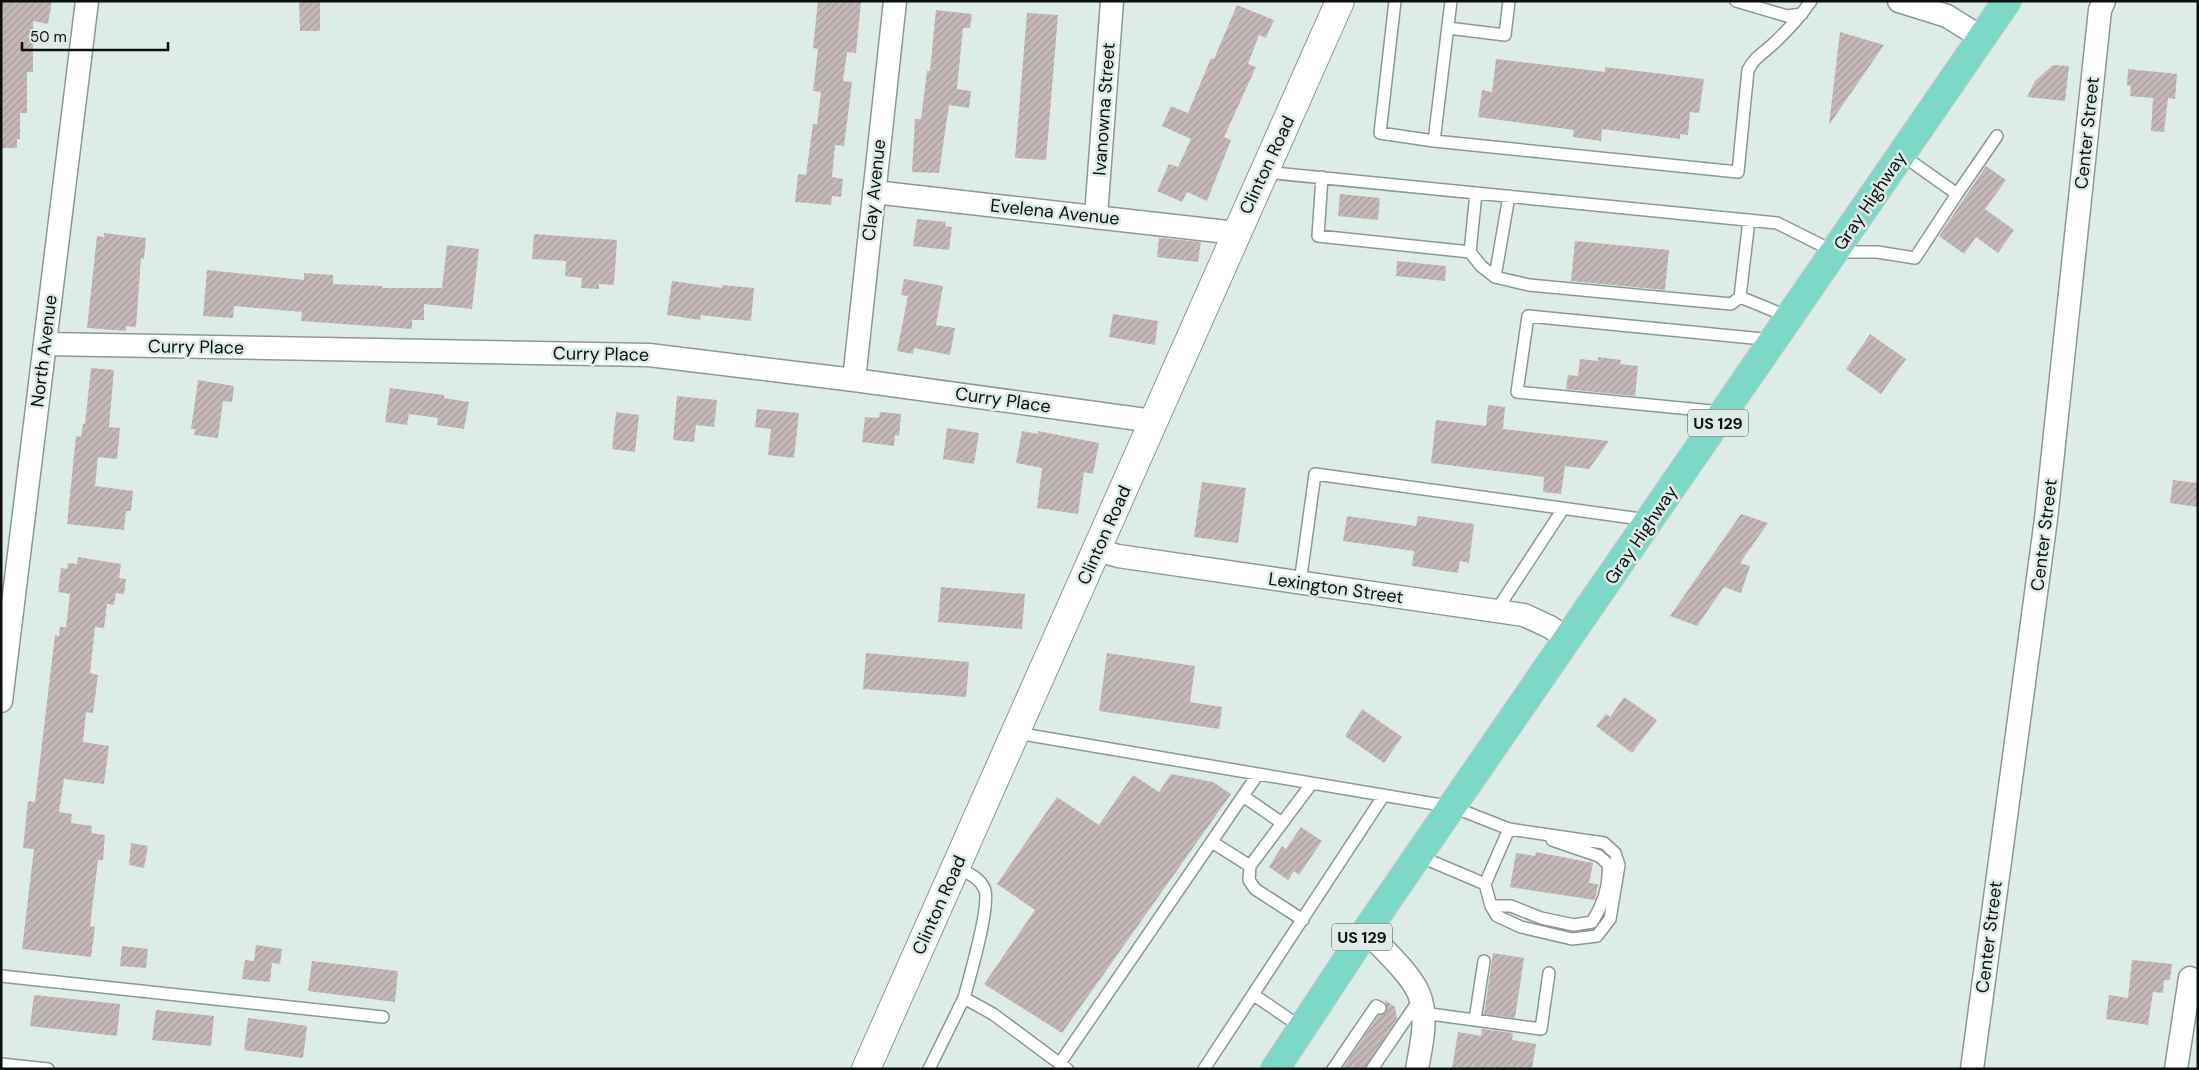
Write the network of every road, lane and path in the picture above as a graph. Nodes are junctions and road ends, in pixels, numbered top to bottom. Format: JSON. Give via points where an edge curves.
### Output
{"nodes":[{"id":1,"x":87,"y":1,"type":"edge"},
{"id":2,"x":895,"y":1,"type":"edge"},
{"id":3,"x":1112,"y":1,"type":"edge"},
{"id":4,"x":1340,"y":1,"type":"edge"},
{"id":5,"x":1395,"y":1,"type":"edge"},
{"id":6,"x":1451,"y":1,"type":"edge"},
{"id":7,"x":1509,"y":1,"type":"edge"},
{"id":8,"x":1736,"y":1,"type":"edge"},
{"id":9,"x":1810,"y":1,"type":"edge"},
{"id":10,"x":2007,"y":1,"type":"edge"},
{"id":11,"x":2104,"y":1,"type":"edge"},
{"id":12,"x":1902,"y":2,"type":"edge"},
{"id":13,"x":1802,"y":14,"type":"junction"},
{"id":14,"x":1448,"y":28,"type":"junction"},
{"id":15,"x":1982,"y":38,"type":"junction"},
{"id":16,"x":1997,"y":136,"type":"dead end"},
{"id":17,"x":1434,"y":141,"type":"junction"},
{"id":18,"x":1902,"y":155,"type":"junction"},
{"id":19,"x":1264,"y":172,"type":"junction"},
{"id":20,"x":1322,"y":177,"type":"junction"},
{"id":21,"x":874,"y":192,"type":"junction"},
{"id":22,"x":1476,"y":193,"type":"junction"},
{"id":23,"x":1957,"y":194,"type":"junction"},
{"id":24,"x":1509,"y":196,"type":"junction"},
{"id":25,"x":1096,"y":216,"type":"junction"},
{"id":26,"x":1749,"y":220,"type":"junction"},
{"id":27,"x":1236,"y":233,"type":"junction"},
{"id":28,"x":1470,"y":252,"type":"junction"},
{"id":29,"x":1835,"y":252,"type":"junction"},
{"id":30,"x":1495,"y":277,"type":"junction"},
{"id":31,"x":1740,"y":297,"type":"junction"},
{"id":32,"x":1790,"y":317,"type":"junction"},
{"id":33,"x":1774,"y":340,"type":"junction"},
{"id":34,"x":45,"y":344,"type":"junction"},
{"id":35,"x":854,"y":380,"type":"junction"},
{"id":36,"x":1725,"y":413,"type":"junction"},
{"id":37,"x":1153,"y":421,"type":"junction"},
{"id":38,"x":1563,"y":509,"type":"junction"},
{"id":39,"x":1651,"y":520,"type":"junction"},
{"id":40,"x":1098,"y":550,"type":"junction"},
{"id":41,"x":1300,"y":583,"type":"junction"},
{"id":42,"x":1496,"y":611,"type":"junction"},
{"id":43,"x":1569,"y":640,"type":"junction"},
{"id":44,"x":2,"y":695,"type":"edge"},
{"id":45,"x":1016,"y":733,"type":"junction"},
{"id":46,"x":1258,"y":774,"type":"junction"},
{"id":47,"x":1312,"y":783,"type":"junction"},
{"id":48,"x":1384,"y":795,"type":"junction"},
{"id":49,"x":1243,"y":796,"type":"junction"},
{"id":50,"x":1453,"y":807,"type":"junction"},
{"id":51,"x":1282,"y":822,"type":"junction"},
{"id":52,"x":1509,"y":829,"type":"junction"},
{"id":53,"x":1212,"y":842,"type":"junction"},
{"id":54,"x":1419,"y":856,"type":"junction"},
{"id":55,"x":1250,"y":866,"type":"junction"},
{"id":56,"x":956,"y":867,"type":"junction"},
{"id":57,"x":1485,"y":884,"type":"junction"},
{"id":58,"x":1302,"y":920,"type":"junction"},
{"id":59,"x":1366,"y":931,"type":"junction"},
{"id":60,"x":1484,"y":961,"type":"dead end"},
{"id":61,"x":1549,"y":973,"type":"dead end"},
{"id":62,"x":1,"y":976,"type":"edge"},
{"id":63,"x":2190,"y":978,"type":"dead end"},
{"id":64,"x":1254,"y":994,"type":"junction"},
{"id":65,"x":964,"y":998,"type":"junction"},
{"id":66,"x":1422,"y":1006,"type":"junction"},
{"id":67,"x":1380,"y":1008,"type":"dead end"},
{"id":68,"x":384,"y":1017,"type":"dead end"},
{"id":69,"x":1475,"y":1020,"type":"junction"},
{"id":70,"x":1302,"y":1028,"type":"junction"},
{"id":71,"x":1,"y":1064,"type":"edge"},
{"id":72,"x":1337,"y":1065,"type":"edge"},
{"id":73,"x":1372,"y":1065,"type":"edge"},
{"id":74,"x":1064,"y":1066,"type":"edge"},
{"id":75,"x":48,"y":1069,"type":"edge"},
{"id":76,"x":866,"y":1069,"type":"edge"},
{"id":77,"x":929,"y":1069,"type":"edge"},
{"id":78,"x":1204,"y":1069,"type":"edge"},
{"id":79,"x":1275,"y":1069,"type":"edge"},
{"id":80,"x":1417,"y":1069,"type":"edge"},
{"id":81,"x":1972,"y":1069,"type":"edge"},
{"id":82,"x":2176,"y":1069,"type":"edge"}],
"edges":[{"from":1,"to":34,"type":"street","name":"North Avenue"},
{"from":2,"to":21,"type":"street","name":"Clay Avenue"},
{"from":3,"to":25,"type":"street","name":"Ivanowna Street"},
{"from":4,"to":19,"type":"street","name":"Clinton Road"},
{"from":5,"to":17,"type":"lane","via":[[1380,134]]},
{"from":6,"to":14,"type":"lane"},
{"from":7,"to":14,"type":"lane","via":[[1505,35]]},
{"from":8,"to":13,"type":"lane","via":[[1787,16]]},
{"from":9,"to":13,"type":"lane"},
{"from":10,"to":15,"type":"highway","name":"Gray Highway","number":"US 129"},
{"from":11,"to":81,"type":"street","name":"Center Street","via":[[2100,10],[2046,519]]},
{"from":12,"to":15,"type":"street","via":[[1947,16]]},
{"from":13,"to":17,"type":"lane","via":[[1753,60],[1748,70],[1738,172]]},
{"from":14,"to":17,"type":"lane"},
{"from":15,"to":18,"type":"highway","name":"Gray Highway","number":"US 129"},
{"from":16,"to":23,"type":"lane"},
{"from":18,"to":23,"type":"lane"},
{"from":18,"to":29,"type":"highway","name":"Gray Highway","number":"US 129"},
{"from":19,"to":20,"type":"lane"},
{"from":19,"to":27,"type":"street","name":"Clinton Road"},
{"from":20,"to":22,"type":"lane"},
{"from":20,"to":28,"type":"lane","via":[[1318,236]]},
{"from":21,"to":25,"type":"street","name":"Evelena Avenue"},
{"from":21,"to":35,"type":"street","name":"Clay Avenue"},
{"from":22,"to":24,"type":"lane"},
{"from":22,"to":28,"type":"lane"},
{"from":23,"to":29,"type":"lane","via":[[1915,258],[1878,252]]},
{"from":24,"to":26,"type":"lane"},
{"from":24,"to":30,"type":"lane"},
{"from":25,"to":27,"type":"street","name":"Evelena Avenue"},
{"from":26,"to":29,"type":"lane","via":[[1777,222]]},
{"from":26,"to":31,"type":"lane"},
{"from":27,"to":37,"type":"street","name":"Clinton Road"},
{"from":28,"to":30,"type":"lane"},
{"from":29,"to":32,"type":"highway","name":"Gray Highway","number":"US 129"},
{"from":30,"to":31,"type":"lane","via":[[1529,285],[1731,304]]},
{"from":31,"to":32,"type":"lane"},
{"from":32,"to":33,"type":"highway","name":"Gray Highway","number":"US 129"},
{"from":33,"to":36,"type":"highway","name":"Gray Highway","number":"US 129"},
{"from":33,"to":36,"type":"lane","via":[[1528,316],[1517,392]]},
{"from":34,"to":35,"type":"street","name":"Curry Place","via":[[649,355]]},
{"from":34,"to":44,"type":"street","name":"North Avenue"},
{"from":35,"to":37,"type":"street","name":"Curry Place"},
{"from":36,"to":39,"type":"highway","name":"Gray Highway","number":"US 129"},
{"from":37,"to":40,"type":"street","name":"Clinton Road"},
{"from":38,"to":39,"type":"lane"},
{"from":38,"to":41,"type":"lane","via":[[1315,474]]},
{"from":38,"to":42,"type":"lane"},
{"from":39,"to":43,"type":"highway","name":"Gray Highway","number":"US 129"},
{"from":40,"to":41,"type":"street","name":"Lexington Street","via":[[1118,556]]},
{"from":40,"to":45,"type":"street","name":"Clinton Road"},
{"from":41,"to":42,"type":"street","name":"Lexington Street"},
{"from":42,"to":43,"type":"street","name":"Lexington Street","via":[[1524,615]]},
{"from":43,"to":50,"type":"highway","name":"Gray Highway","number":"US 129"},
{"from":45,"to":46,"type":"lane"},
{"from":45,"to":56,"type":"street","name":"Clinton Road"},
{"from":46,"to":47,"type":"lane"},
{"from":46,"to":49,"type":"lane"},
{"from":47,"to":48,"type":"lane"},
{"from":47,"to":51,"type":"lane"},
{"from":48,"to":50,"type":"lane"},
{"from":48,"to":58,"type":"lane"},
{"from":49,"to":51,"type":"lane"},
{"from":49,"to":53,"type":"lane"},
{"from":50,"to":52,"type":"lane"},
{"from":50,"to":54,"type":"highway","name":"Gray Highway","number":"US 129"},
{"from":51,"to":55,"type":"lane"},
{"from":52,"to":57,"type":"lane"},
{"from":52,"to":57,"type":"lane","via":[[1604,843],[1615,853],[1619,865],[1610,919],[1596,936],[1572,939],[1521,927],[1497,916]]},
{"from":53,"to":55,"type":"lane"},
{"from":53,"to":74,"type":"lane"},
{"from":54,"to":57,"type":"lane"},
{"from":54,"to":59,"type":"highway","name":"Gray Highway","number":"US 129"},
{"from":55,"to":58,"type":"lane","via":[[1249,880],[1255,889]]},
{"from":56,"to":65,"type":"lane","via":[[976,877],[985,889],[981,931]]},
{"from":56,"to":76,"type":"street","name":"Clinton Road"},
{"from":58,"to":64,"type":"lane"},
{"from":59,"to":66,"type":"street","via":[[1405,973]]},
{"from":59,"to":70,"type":"highway","name":"Gray Highway","number":"US 129"},
{"from":60,"to":69,"type":"lane"},
{"from":61,"to":69,"type":"lane","via":[[1542,1029]]},
{"from":62,"to":68,"type":"lane"},
{"from":63,"to":82,"type":"street"},
{"from":64,"to":70,"type":"lane"},
{"from":64,"to":78,"type":"lane"},
{"from":65,"to":74,"type":"lane","via":[[993,1014]]},
{"from":65,"to":77,"type":"lane"},
{"from":66,"to":69,"type":"lane"},
{"from":66,"to":73,"type":"lane","via":[[1400,1023]]},
{"from":66,"to":80,"type":"street"},
{"from":67,"to":72,"type":"lane","via":[[1376,1006]]},
{"from":70,"to":79,"type":"highway","name":"Gray Highway","number":"US 129"},
{"from":71,"to":75,"type":"lane"}]}
